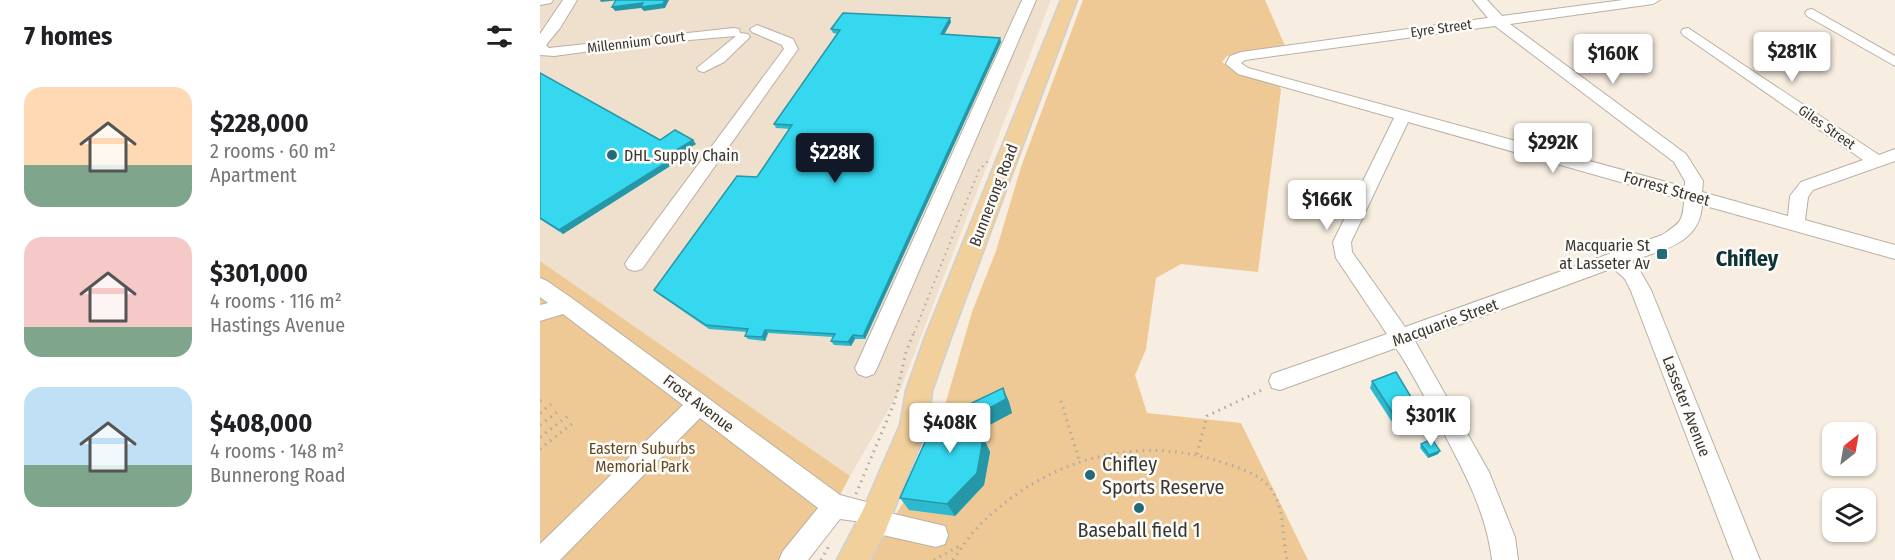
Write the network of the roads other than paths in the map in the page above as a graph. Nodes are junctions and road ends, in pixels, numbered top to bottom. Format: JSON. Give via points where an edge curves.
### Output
{"nodes":[{"id":1,"x":546,"y":0,"type":"edge"},
{"id":2,"x":570,"y":0,"type":"edge"},
{"id":3,"x":1029,"y":0,"type":"edge"},
{"id":4,"x":1069,"y":0,"type":"edge"},
{"id":5,"x":1480,"y":0,"type":"edge"},
{"id":6,"x":1653,"y":0,"type":"edge"},
{"id":7,"x":540,"y":1,"type":"edge"},
{"id":8,"x":1812,"y":13,"type":"dead end"},
{"id":9,"x":1498,"y":20,"type":"junction"},
{"id":10,"x":781,"y":24,"type":"dead end"},
{"id":11,"x":746,"y":31,"type":"junction"},
{"id":12,"x":1688,"y":32,"type":"dead end"},
{"id":13,"x":540,"y":46,"type":"edge"},
{"id":14,"x":1895,"y":62,"type":"edge"},
{"id":15,"x":1233,"y":64,"type":"joint"},
{"id":16,"x":704,"y":68,"type":"dead end"},
{"id":17,"x":1403,"y":115,"type":"junction"},
{"id":18,"x":1895,"y":154,"type":"edge"},
{"id":19,"x":1876,"y":161,"type":"junction"},
{"id":20,"x":1694,"y":195,"type":"junction"},
{"id":21,"x":1796,"y":224,"type":"junction"},
{"id":22,"x":1895,"y":252,"type":"edge"},
{"id":23,"x":1616,"y":259,"type":"junction"},
{"id":24,"x":635,"y":264,"type":"dead end"},
{"id":25,"x":540,"y":286,"type":"edge"},
{"id":26,"x":566,"y":304,"type":"junction"},
{"id":27,"x":540,"y":313,"type":"edge"},
{"id":28,"x":1401,"y":338,"type":"junction"},
{"id":29,"x":866,"y":368,"type":"dead end"},
{"id":30,"x":1280,"y":381,"type":"road end"},
{"id":31,"x":699,"y":404,"type":"junction"},
{"id":32,"x":852,"y":527,"type":"edge"},
{"id":33,"x":936,"y":534,"type":"dead end"},
{"id":34,"x":542,"y":560,"type":"edge"},
{"id":35,"x":792,"y":560,"type":"edge"},
{"id":36,"x":1505,"y":560,"type":"edge"},
{"id":37,"x":1747,"y":560,"type":"edge"}],
"edges":[{"from":1,"to":7,"type":"street"},
{"from":2,"to":13,"type":"street","name":"Millennium Court"},
{"from":3,"to":29,"type":"street"},
{"from":4,"to":32,"type":"main road","name":"Bunnerong Road","via":[[919,391],[897,424]]},
{"from":5,"to":9,"type":"street"},
{"from":6,"to":9,"type":"street","name":"Eyre Street"},
{"from":8,"to":14,"type":"street"},
{"from":9,"to":15,"type":"street","name":"Eyre Street","via":[[1241,56]]},
{"from":9,"to":20,"type":"street","via":[[1680,158],[1692,175]]},
{"from":10,"to":11,"type":"street"},
{"from":11,"to":13,"type":"street","name":"Millennium Court","via":[[554,52],[545,52]]},
{"from":11,"to":16,"type":"street","via":[[719,59]]},
{"from":11,"to":24,"type":"street","name":"Millennium Court","via":[[789,46],[788,54]]},
{"from":12,"to":19,"type":"street","name":"Giles Street"},
{"from":15,"to":17,"type":"street","name":"Forrest Street","via":[[1243,71]]},
{"from":17,"to":20,"type":"street","name":"Forrest Street"},
{"from":17,"to":28,"type":"street","via":[[1342,242],[1343,253]]},
{"from":18,"to":19,"type":"street"},
{"from":19,"to":21,"type":"street","via":[[1807,186],[1799,196]]},
{"from":20,"to":21,"type":"street","name":"Forrest Street"},
{"from":20,"to":23,"type":"street","name":"Macquarie Street","via":[[1692,218],[1682,232]]},
{"from":21,"to":22,"type":"street","name":"Forrest Street"},
{"from":23,"to":28,"type":"street","name":"Macquarie Street"},
{"from":23,"to":37,"type":"street","name":"Lasseter Avenue","via":[[1632,274],[1641,290]]},
{"from":25,"to":26,"type":"street","name":"Frost Avenue"},
{"from":26,"to":27,"type":"street"},
{"from":26,"to":31,"type":"street","name":"Frost Avenue"},
{"from":28,"to":30,"type":"street","name":"Macquarie Street"},
{"from":28,"to":36,"type":"street","via":[[1481,480],[1502,537]]},
{"from":31,"to":32,"type":"street","name":"Frost Avenue"},
{"from":31,"to":34,"type":"street"},
{"from":32,"to":33,"type":"street"},
{"from":32,"to":35,"type":"street"}]}
